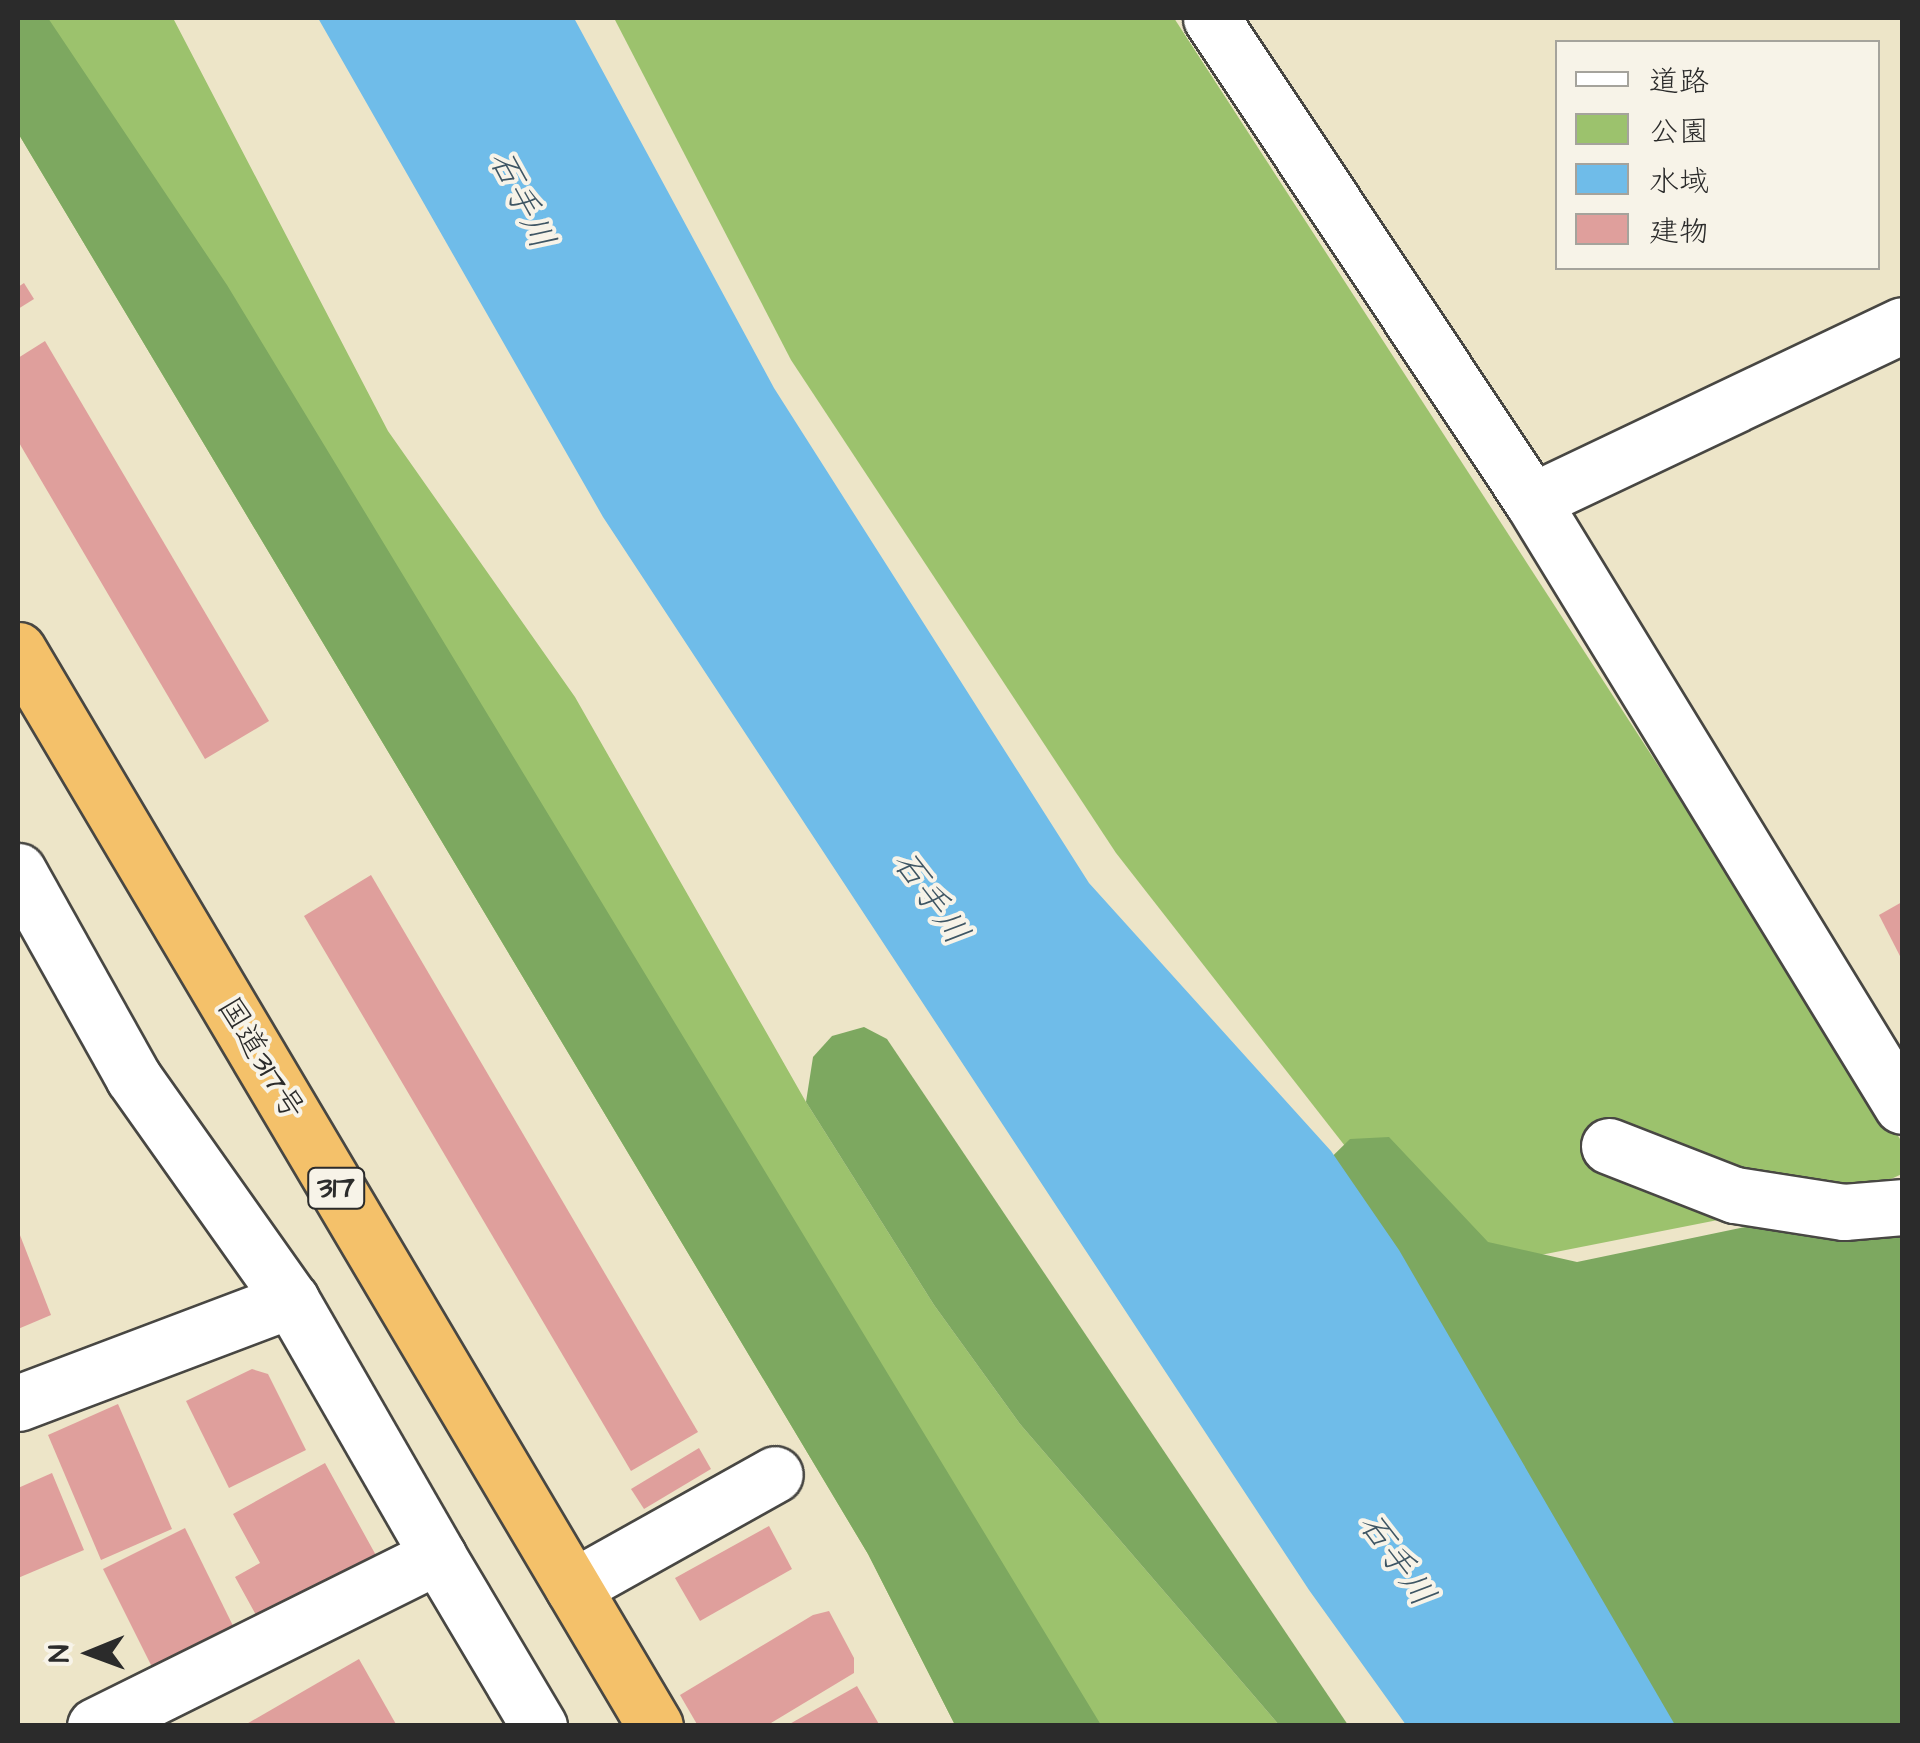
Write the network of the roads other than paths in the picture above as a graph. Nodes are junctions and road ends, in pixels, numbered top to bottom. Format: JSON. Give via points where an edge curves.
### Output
{"nodes":[{"id":1,"x":1211,"y":18,"type":"edge"},
{"id":2,"x":1902,"y":326,"type":"edge"},
{"id":3,"x":1532,"y":500,"type":"junction"},
{"id":4,"x":20,"y":660,"type":"edge"},
{"id":5,"x":18,"y":871,"type":"edge"},
{"id":6,"x":1902,"y":1106,"type":"edge"},
{"id":7,"x":1609,"y":1146,"type":"dead end"},
{"id":8,"x":1902,"y":1207,"type":"edge"},
{"id":9,"x":291,"y":1300,"type":"junction"},
{"id":10,"x":18,"y":1403,"type":"edge"},
{"id":11,"x":775,"y":1474,"type":"dead end"},
{"id":12,"x":438,"y":1556,"type":"junction"},
{"id":13,"x":573,"y":1588,"type":"junction"},
{"id":14,"x":95,"y":1726,"type":"edge"},
{"id":15,"x":539,"y":1726,"type":"edge"},
{"id":16,"x":655,"y":1726,"type":"edge"}],
"edges":[{"from":1,"to":3,"type":"street"},
{"from":2,"to":3,"type":"street"},
{"from":3,"to":6,"type":"street"},
{"from":4,"to":13,"type":"highway","name":"国道317号","number":"317"},
{"from":5,"to":9,"type":"street","via":[[134,1077]]},
{"from":7,"to":8,"type":"street","via":[[1735,1195],[1844,1212]]},
{"from":9,"to":10,"type":"street"},
{"from":9,"to":12,"type":"street"},
{"from":11,"to":13,"type":"street"},
{"from":12,"to":14,"type":"street"},
{"from":12,"to":15,"type":"street"},
{"from":13,"to":16,"type":"highway","name":"国道317号","number":"317"}]}
